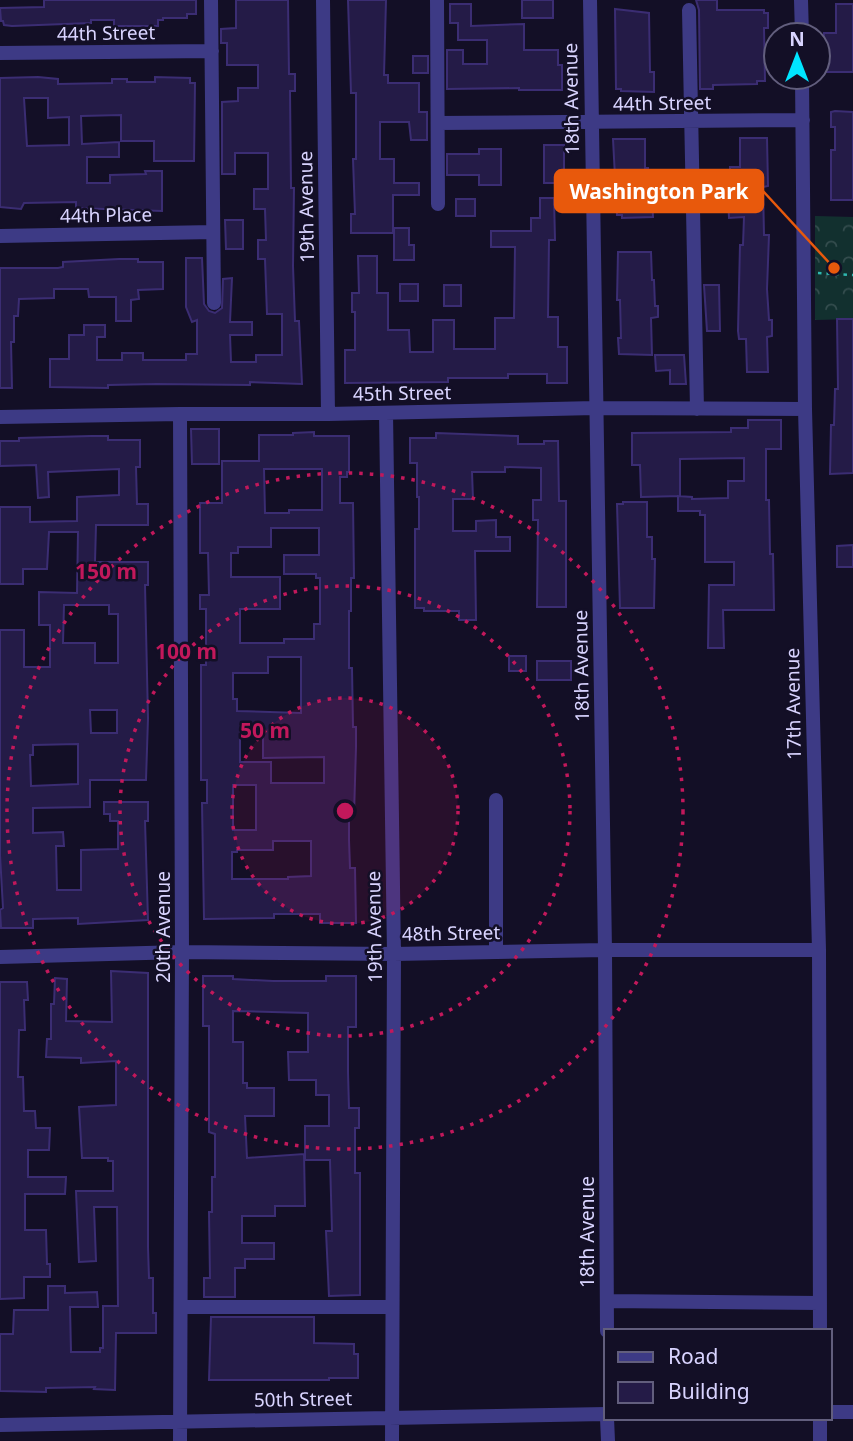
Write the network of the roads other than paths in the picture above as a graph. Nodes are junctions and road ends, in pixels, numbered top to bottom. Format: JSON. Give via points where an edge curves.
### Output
{"nodes":[{"id":1,"x":211,"y":0,"type":"edge"},
{"id":2,"x":323,"y":0,"type":"edge"},
{"id":3,"x":437,"y":0,"type":"edge"},
{"id":4,"x":590,"y":0,"type":"edge"},
{"id":5,"x":801,"y":0,"type":"edge"},
{"id":6,"x":689,"y":10,"type":"dead end"},
{"id":7,"x":802,"y":21,"type":"edge"},
{"id":8,"x":212,"y":51,"type":"junction"},
{"id":9,"x":0,"y":53,"type":"edge"},
{"id":10,"x":802,"y":91,"type":"edge"},
{"id":11,"x":803,"y":120,"type":"junction"},
{"id":12,"x":692,"y":122,"type":"junction"},
{"id":13,"x":590,"y":123,"type":"junction"},
{"id":14,"x":438,"y":124,"type":"junction"},
{"id":15,"x":438,"y":204,"type":"dead end"},
{"id":16,"x":213,"y":232,"type":"junction"},
{"id":17,"x":0,"y":236,"type":"edge"},
{"id":18,"x":214,"y":303,"type":"dead end"},
{"id":19,"x":596,"y":408,"type":"junction"},
{"id":20,"x":697,"y":408,"type":"junction"},
{"id":21,"x":805,"y":408,"type":"junction"},
{"id":22,"x":386,"y":412,"type":"junction"},
{"id":23,"x":180,"y":414,"type":"junction"},
{"id":24,"x":328,"y":414,"type":"junction"},
{"id":25,"x":0,"y":417,"type":"edge"},
{"id":26,"x":496,"y":800,"type":"dead end"},
{"id":27,"x":605,"y":950,"type":"junction"},
{"id":28,"x":819,"y":950,"type":"junction"},
{"id":29,"x":182,"y":952,"type":"junction"},
{"id":30,"x":496,"y":952,"type":"junction"},
{"id":31,"x":394,"y":954,"type":"junction"},
{"id":32,"x":0,"y":957,"type":"edge"},
{"id":33,"x":607,"y":1301,"type":"junction"},
{"id":34,"x":820,"y":1303,"type":"junction"},
{"id":35,"x":181,"y":1307,"type":"junction"},
{"id":36,"x":392,"y":1307,"type":"junction"},
{"id":37,"x":607,"y":1329,"type":"edge"},
{"id":38,"x":820,"y":1329,"type":"edge"},
{"id":39,"x":832,"y":1412,"type":"edge"},
{"id":40,"x":853,"y":1412,"type":"edge"},
{"id":41,"x":392,"y":1416,"type":"junction"},
{"id":42,"x":604,"y":1416,"type":"edge"},
{"id":43,"x":607,"y":1420,"type":"edge"},
{"id":44,"x":820,"y":1420,"type":"edge"},
{"id":45,"x":180,"y":1421,"type":"junction"},
{"id":46,"x":0,"y":1425,"type":"edge"},
{"id":47,"x":180,"y":1441,"type":"edge"},
{"id":48,"x":392,"y":1441,"type":"edge"},
{"id":49,"x":608,"y":1441,"type":"edge"},
{"id":50,"x":820,"y":1441,"type":"edge"}],
"edges":[{"from":1,"to":8,"type":"street"},
{"from":2,"to":24,"type":"street","name":"19th Avenue"},
{"from":3,"to":14,"type":"street"},
{"from":4,"to":13,"type":"street","name":"18th Avenue"},
{"from":5,"to":7,"type":"street"},
{"from":6,"to":12,"type":"street"},
{"from":8,"to":9,"type":"street","name":"44th Street"},
{"from":8,"to":16,"type":"street"},
{"from":10,"to":11,"type":"street","name":"17th Avenue"},
{"from":11,"to":12,"type":"street","name":"44th Street"},
{"from":11,"to":21,"type":"street","name":"17th Avenue"},
{"from":12,"to":13,"type":"street","name":"44th Street"},
{"from":12,"to":20,"type":"street"},
{"from":13,"to":14,"type":"street","name":"44th Street"},
{"from":13,"to":19,"type":"street","name":"18th Avenue"},
{"from":14,"to":15,"type":"street"},
{"from":16,"to":17,"type":"street","name":"44th Place"},
{"from":16,"to":18,"type":"street"},
{"from":19,"to":20,"type":"street","name":"45th Street"},
{"from":19,"to":22,"type":"street","name":"45th Street"},
{"from":19,"to":27,"type":"street","name":"18th Avenue"},
{"from":20,"to":21,"type":"street","name":"45th Street"},
{"from":21,"to":28,"type":"street","name":"17th Avenue"},
{"from":22,"to":24,"type":"street","name":"45th Street"},
{"from":22,"to":31,"type":"street","name":"19th Avenue"},
{"from":23,"to":24,"type":"street","name":"45th Street"},
{"from":23,"to":25,"type":"street","name":"45th Street"},
{"from":23,"to":29,"type":"street","name":"20th Avenue"},
{"from":26,"to":30,"type":"street"},
{"from":27,"to":28,"type":"street","name":"48th Street"},
{"from":27,"to":30,"type":"street","name":"48th Street"},
{"from":27,"to":33,"type":"street","name":"18th Avenue"},
{"from":28,"to":34,"type":"street","name":"17th Avenue"},
{"from":29,"to":31,"type":"street","name":"48th Street"},
{"from":29,"to":32,"type":"street","name":"48th Street"},
{"from":29,"to":35,"type":"street","name":"20th Avenue"},
{"from":30,"to":31,"type":"street","name":"48th Street"},
{"from":31,"to":36,"type":"street","name":"19th Avenue"},
{"from":33,"to":34,"type":"street"},
{"from":33,"to":37,"type":"street","name":"18th Avenue"},
{"from":34,"to":38,"type":"street","name":"17th Avenue"},
{"from":35,"to":36,"type":"street"},
{"from":35,"to":45,"type":"street","name":"20th Avenue"},
{"from":36,"to":41,"type":"street","name":"19th Avenue"},
{"from":39,"to":40,"type":"street"},
{"from":41,"to":42,"type":"street","name":"50th Street"},
{"from":41,"to":45,"type":"street","name":"50th Street"},
{"from":41,"to":48,"type":"street","name":"19th Avenue"},
{"from":43,"to":49,"type":"street"},
{"from":44,"to":50,"type":"street"},
{"from":45,"to":46,"type":"street","name":"50th Street"},
{"from":45,"to":47,"type":"street","name":"20th Avenue"}]}
